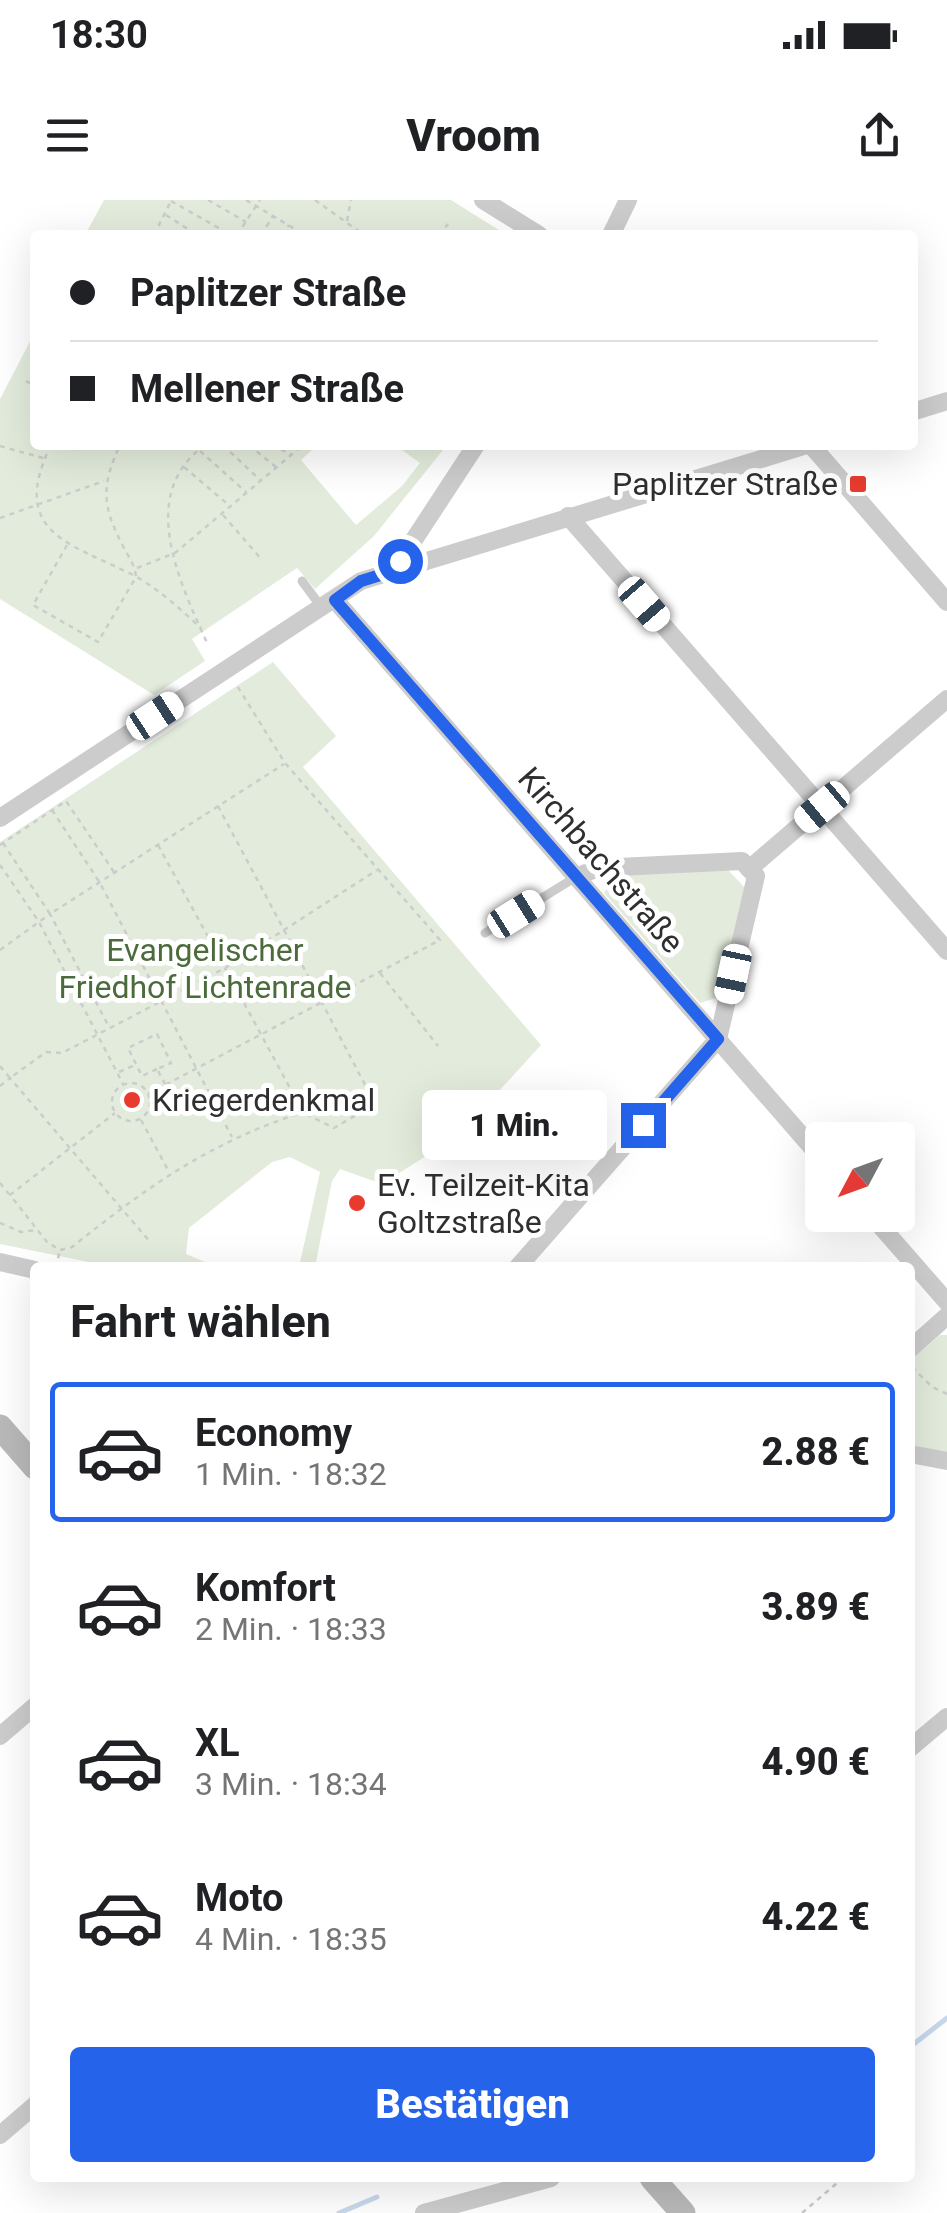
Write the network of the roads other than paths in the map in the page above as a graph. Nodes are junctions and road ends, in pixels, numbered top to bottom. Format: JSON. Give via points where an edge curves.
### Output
{"nodes":[{"id":1,"x":484,"y":200,"type":"edge"},
{"id":2,"x":628,"y":200,"type":"edge"},
{"id":3,"x":531,"y":230,"type":"edge"},
{"id":4,"x":613,"y":230,"type":"edge"},
{"id":5,"x":947,"y":401,"type":"edge"},
{"id":6,"x":918,"y":410,"type":"edge"},
{"id":7,"x":473,"y":450,"type":"edge"},
{"id":8,"x":792,"y":450,"type":"edge"},
{"id":9,"x":813,"y":450,"type":"edge"},
{"id":10,"x":568,"y":516,"type":"junction"},
{"id":11,"x":403,"y":568,"type":"junction"},
{"id":12,"x":302,"y":581,"type":"dead end"},
{"id":13,"x":947,"y":602,"type":"edge"},
{"id":14,"x":329,"y":604,"type":"junction"},
{"id":15,"x":947,"y":699,"type":"edge"},
{"id":16,"x":822,"y":807,"type":"junction"},
{"id":17,"x":0,"y":818,"type":"edge"},
{"id":18,"x":749,"y":869,"type":"junction"},
{"id":19,"x":576,"y":877,"type":"junction"},
{"id":20,"x":485,"y":933,"type":"dead end"},
{"id":21,"x":947,"y":950,"type":"edge"},
{"id":22,"x":718,"y":1039,"type":"junction"},
{"id":23,"x":805,"y":1139,"type":"edge"},
{"id":24,"x":887,"y":1232,"type":"edge"},
{"id":25,"x":0,"y":1262,"type":"edge"},
{"id":26,"x":522,"y":1262,"type":"edge"},
{"id":27,"x":913,"y":1262,"type":"edge"},
{"id":28,"x":915,"y":1265,"type":"edge"},
{"id":29,"x":30,"y":1269,"type":"edge"},
{"id":30,"x":947,"y":1302,"type":"edge"},
{"id":31,"x":947,"y":1316,"type":"edge"},
{"id":32,"x":915,"y":1353,"type":"edge"},
{"id":33,"x":0,"y":1427,"type":"edge"},
{"id":34,"x":915,"y":1455,"type":"edge"},
{"id":35,"x":30,"y":1461,"type":"edge"},
{"id":36,"x":947,"y":1462,"type":"edge"},
{"id":37,"x":30,"y":1710,"type":"edge"},
{"id":38,"x":947,"y":1716,"type":"edge"},
{"id":39,"x":0,"y":1736,"type":"edge"},
{"id":40,"x":915,"y":1744,"type":"edge"},
{"id":41,"x":30,"y":2109,"type":"edge"},
{"id":42,"x":0,"y":2135,"type":"edge"},
{"id":43,"x":536,"y":2182,"type":"edge"},
{"id":44,"x":655,"y":2182,"type":"edge"},
{"id":45,"x":424,"y":2213,"type":"edge"},
{"id":46,"x":682,"y":2213,"type":"edge"}],
"edges":[{"from":1,"to":3,"type":"street"},
{"from":2,"to":4,"type":"street"},
{"from":5,"to":6,"type":"street"},
{"from":7,"to":11,"type":"street","via":[[400,561]]},
{"from":8,"to":10,"type":"street"},
{"from":9,"to":13,"type":"street"},
{"from":10,"to":11,"type":"street"},
{"from":10,"to":16,"type":"street"},
{"from":11,"to":14,"type":"street","via":[[361,581]]},
{"from":12,"to":14,"type":"lane"},
{"from":14,"to":17,"type":"street"},
{"from":14,"to":19,"type":"street","name":"Kirchbachstraße"},
{"from":15,"to":16,"type":"street"},
{"from":16,"to":18,"type":"street"},
{"from":16,"to":21,"type":"street"},
{"from":18,"to":19,"type":"street","via":[[742,861],[598,868]]},
{"from":18,"to":22,"type":"street","via":[[756,876]]},
{"from":19,"to":20,"type":"lane"},
{"from":19,"to":22,"type":"street","name":"Kirchbachstraße"},
{"from":22,"to":23,"type":"street","name":"Kirchbachstraße"},
{"from":22,"to":26,"type":"street"},
{"from":24,"to":27,"type":"street"},
{"from":25,"to":29,"type":"street"},
{"from":28,"to":30,"type":"street"},
{"from":31,"to":32,"type":"street"},
{"from":33,"to":35,"type":"street"},
{"from":34,"to":36,"type":"street"},
{"from":37,"to":39,"type":"street"},
{"from":38,"to":40,"type":"street"},
{"from":41,"to":42,"type":"street"},
{"from":43,"to":45,"type":"street"},
{"from":44,"to":46,"type":"street"}]}
